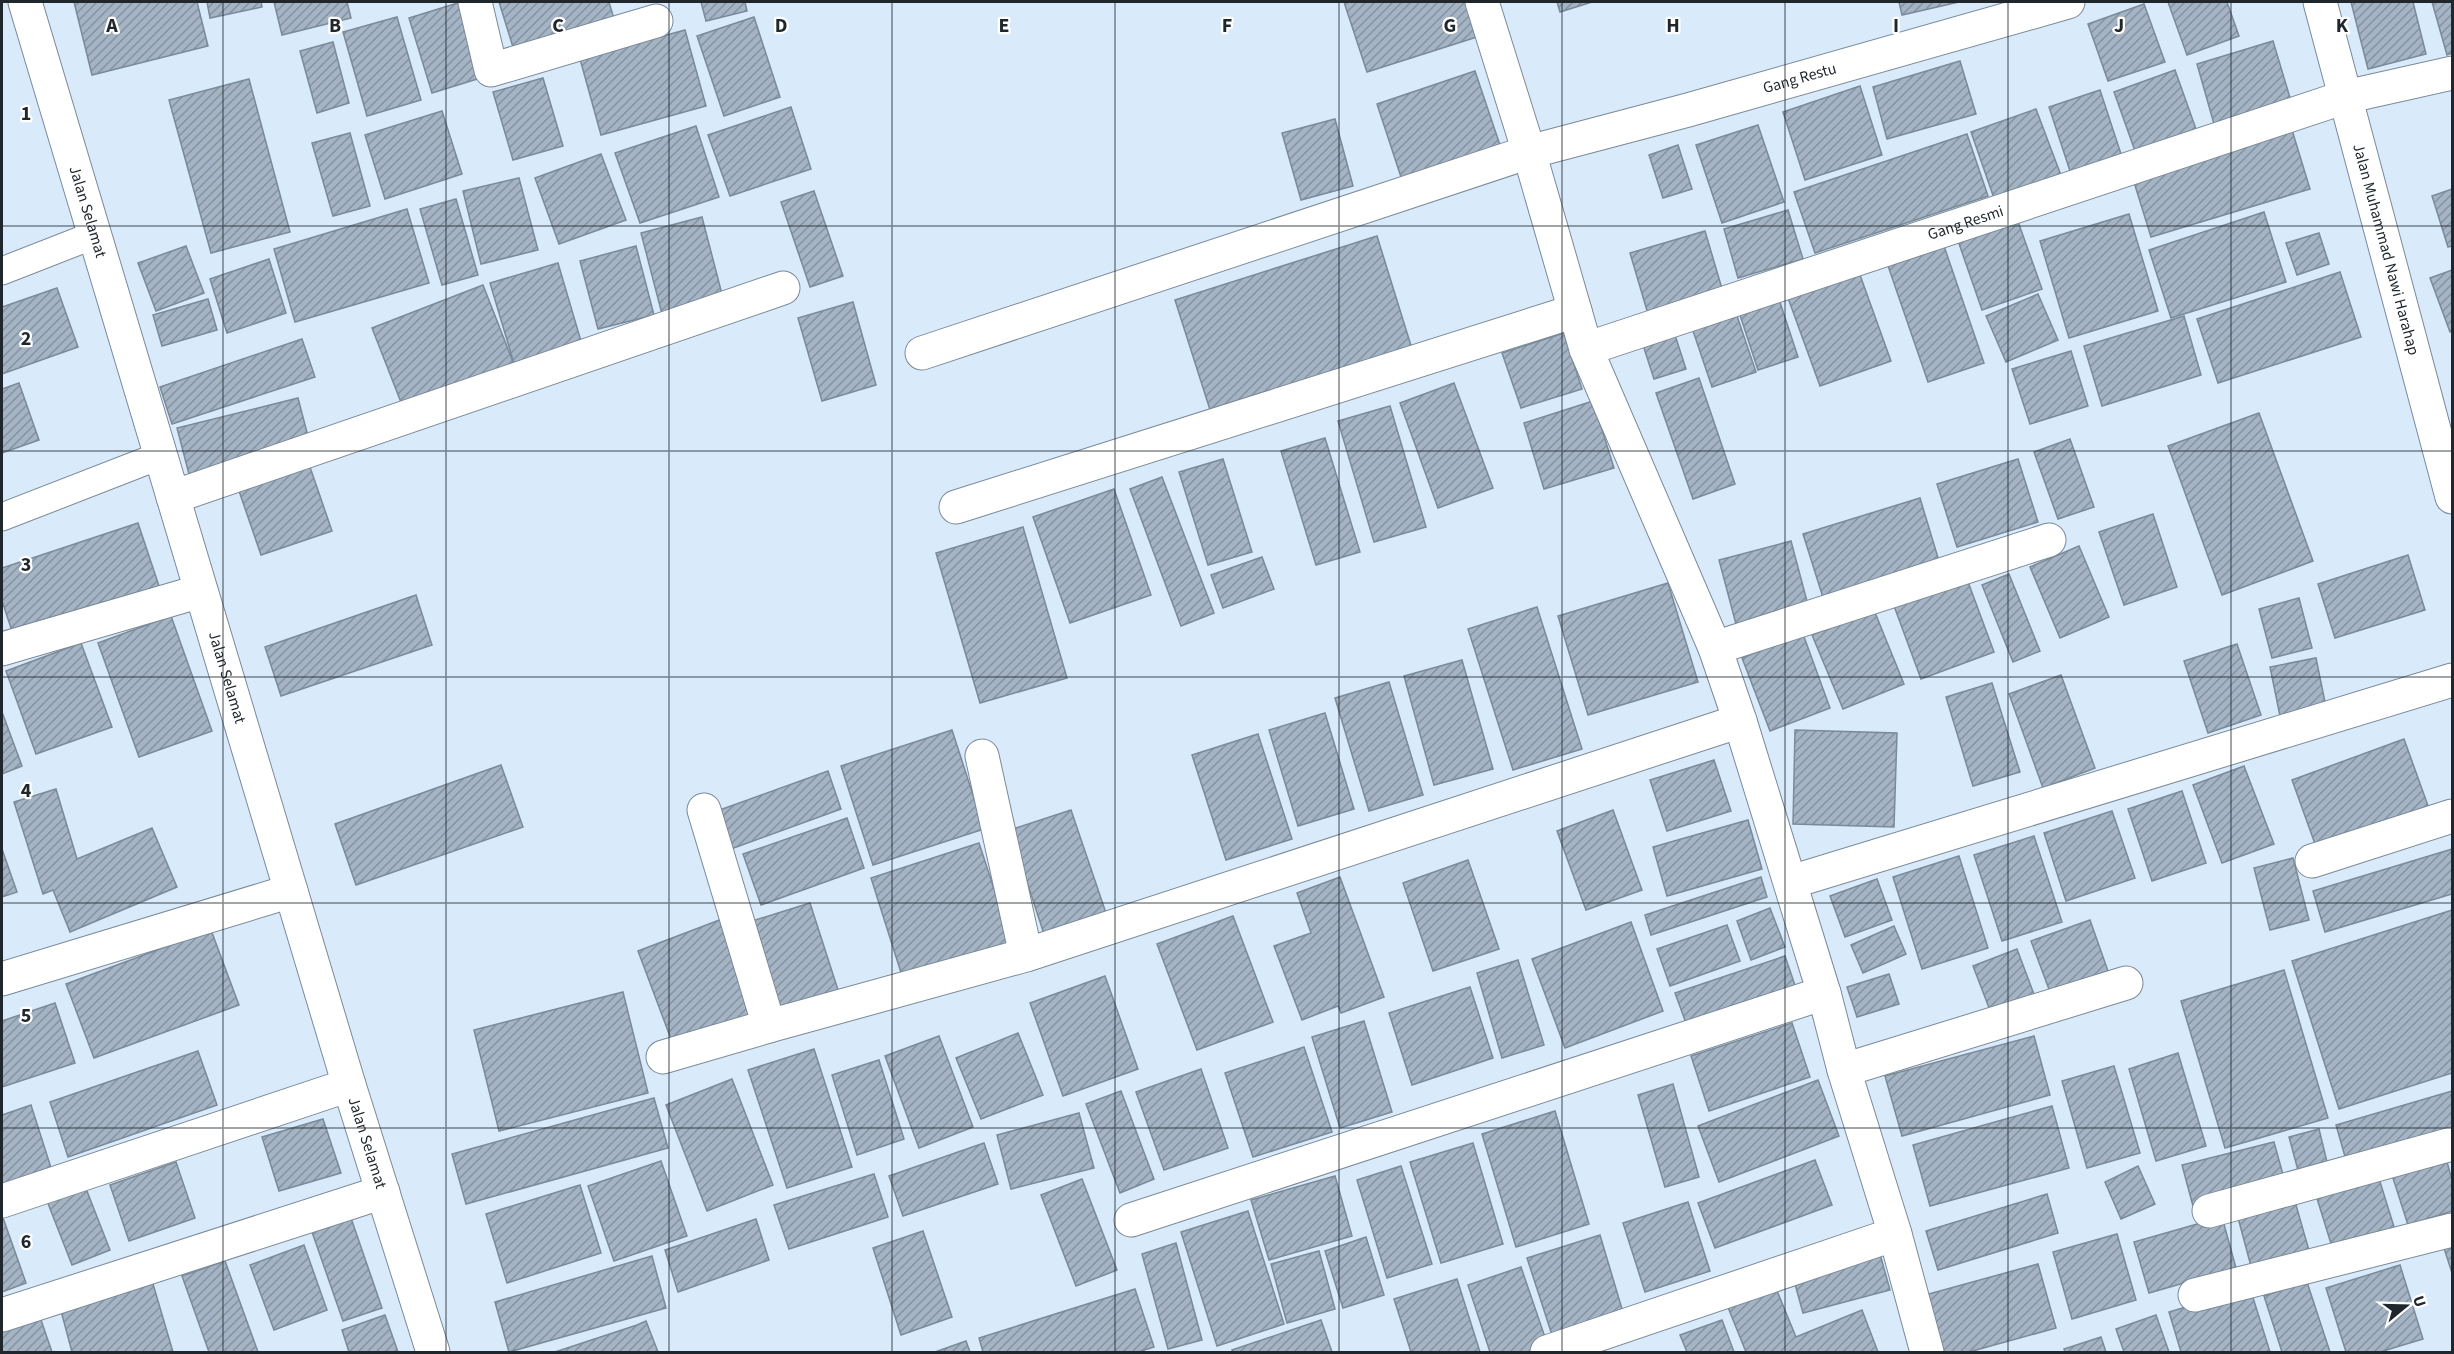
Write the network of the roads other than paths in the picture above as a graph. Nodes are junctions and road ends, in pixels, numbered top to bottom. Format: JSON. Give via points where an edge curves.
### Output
{"nodes":[{"id":1,"x":25,"y":2,"type":"edge"},
{"id":2,"x":475,"y":2,"type":"edge"},
{"id":3,"x":1482,"y":2,"type":"edge"},
{"id":4,"x":2068,"y":2,"type":"edge"},
{"id":5,"x":2320,"y":2,"type":"edge"},
{"id":6,"x":656,"y":21,"type":"dead end"},
{"id":7,"x":2452,"y":73,"type":"edge"},
{"id":8,"x":2345,"y":98,"type":"junction"},
{"id":9,"x":1529,"y":152,"type":"junction"},
{"id":10,"x":94,"y":235,"type":"junction"},
{"id":11,"x":2,"y":271,"type":"edge"},
{"id":12,"x":783,"y":288,"type":"dead end"},
{"id":13,"x":1575,"y":311,"type":"junction"},
{"id":14,"x":1586,"y":349,"type":"junction"},
{"id":15,"x":922,"y":353,"type":"dead end"},
{"id":16,"x":159,"y":456,"type":"junction"},
{"id":17,"x":172,"y":496,"type":"junction"},
{"id":18,"x":2452,"y":497,"type":"edge"},
{"id":19,"x":956,"y":507,"type":"dead end"},
{"id":20,"x":2,"y":517,"type":"edge"},
{"id":21,"x":2049,"y":540,"type":"dead end"},
{"id":22,"x":201,"y":591,"type":"junction"},
{"id":23,"x":1715,"y":648,"type":"junction"},
{"id":24,"x":2,"y":649,"type":"edge"},
{"id":25,"x":2452,"y":680,"type":"edge"},
{"id":26,"x":1740,"y":721,"type":"junction"},
{"id":27,"x":982,"y":756,"type":"dead end"},
{"id":28,"x":704,"y":810,"type":"dead end"},
{"id":29,"x":2452,"y":816,"type":"edge"},
{"id":30,"x":2312,"y":861,"type":"dead end"},
{"id":31,"x":1791,"y":882,"type":"junction"},
{"id":32,"x":291,"y":891,"type":"junction"},
{"id":33,"x":1026,"y":956,"type":"junction"},
{"id":34,"x":2,"y":979,"type":"edge"},
{"id":35,"x":2126,"y":983,"type":"dead end"},
{"id":36,"x":1824,"y":993,"type":"junction"},
{"id":37,"x":769,"y":1026,"type":"junction"},
{"id":38,"x":663,"y":1057,"type":"dead end"},
{"id":39,"x":1844,"y":1070,"type":"junction"},
{"id":40,"x":349,"y":1085,"type":"junction"},
{"id":41,"x":2452,"y":1144,"type":"edge"},
{"id":42,"x":383,"y":1192,"type":"junction"},
{"id":43,"x":2,"y":1202,"type":"edge"},
{"id":44,"x":2208,"y":1211,"type":"dead end"},
{"id":45,"x":1131,"y":1220,"type":"dead end"},
{"id":46,"x":2452,"y":1230,"type":"edge"},
{"id":47,"x":1894,"y":1234,"type":"junction"},
{"id":48,"x":2195,"y":1295,"type":"dead end"},
{"id":49,"x":2,"y":1315,"type":"edge"},
{"id":50,"x":433,"y":1353,"type":"edge"},
{"id":51,"x":1547,"y":1353,"type":"edge"},
{"id":52,"x":1928,"y":1353,"type":"edge"}],
"edges":[{"from":1,"to":10,"type":"street","name":"Jalan Selamat"},
{"from":2,"to":6,"type":"street","via":[[492,70]]},
{"from":3,"to":9,"type":"street"},
{"from":4,"to":9,"type":"street","name":"Gang Restu"},
{"from":5,"to":8,"type":"street","name":"Jalan Muhammad Nawi Harahap"},
{"from":7,"to":8,"type":"street","name":"Gang Resmi"},
{"from":8,"to":14,"type":"street","name":"Gang Resmi"},
{"from":8,"to":18,"type":"street","name":"Jalan Muhammad Nawi Harahap"},
{"from":9,"to":13,"type":"street"},
{"from":9,"to":15,"type":"street","name":"Gang Restu"},
{"from":10,"to":11,"type":"lane"},
{"from":10,"to":16,"type":"street","name":"Jalan Selamat"},
{"from":12,"to":17,"type":"street"},
{"from":13,"to":14,"type":"street"},
{"from":13,"to":19,"type":"street"},
{"from":14,"to":23,"type":"street"},
{"from":16,"to":17,"type":"street","name":"Jalan Selamat"},
{"from":16,"to":20,"type":"lane"},
{"from":17,"to":22,"type":"street","name":"Jalan Selamat"},
{"from":21,"to":23,"type":"street"},
{"from":22,"to":24,"type":"street"},
{"from":22,"to":32,"type":"street","name":"Jalan Selamat"},
{"from":23,"to":26,"type":"street"},
{"from":25,"to":31,"type":"street"},
{"from":26,"to":31,"type":"street"},
{"from":26,"to":33,"type":"street"},
{"from":27,"to":33,"type":"street"},
{"from":28,"to":37,"type":"street"},
{"from":29,"to":30,"type":"street"},
{"from":31,"to":36,"type":"street"},
{"from":32,"to":34,"type":"street"},
{"from":32,"to":40,"type":"street","name":"Jalan Selamat"},
{"from":33,"to":37,"type":"street"},
{"from":35,"to":39,"type":"street"},
{"from":36,"to":39,"type":"street"},
{"from":36,"to":45,"type":"street"},
{"from":37,"to":38,"type":"street"},
{"from":39,"to":47,"type":"street"},
{"from":40,"to":42,"type":"street","name":"Jalan Selamat"},
{"from":40,"to":43,"type":"street"},
{"from":41,"to":44,"type":"street"},
{"from":42,"to":49,"type":"street"},
{"from":42,"to":50,"type":"street","name":"Jalan Selamat"},
{"from":46,"to":48,"type":"street"},
{"from":47,"to":51,"type":"street"},
{"from":47,"to":52,"type":"street"}]}
